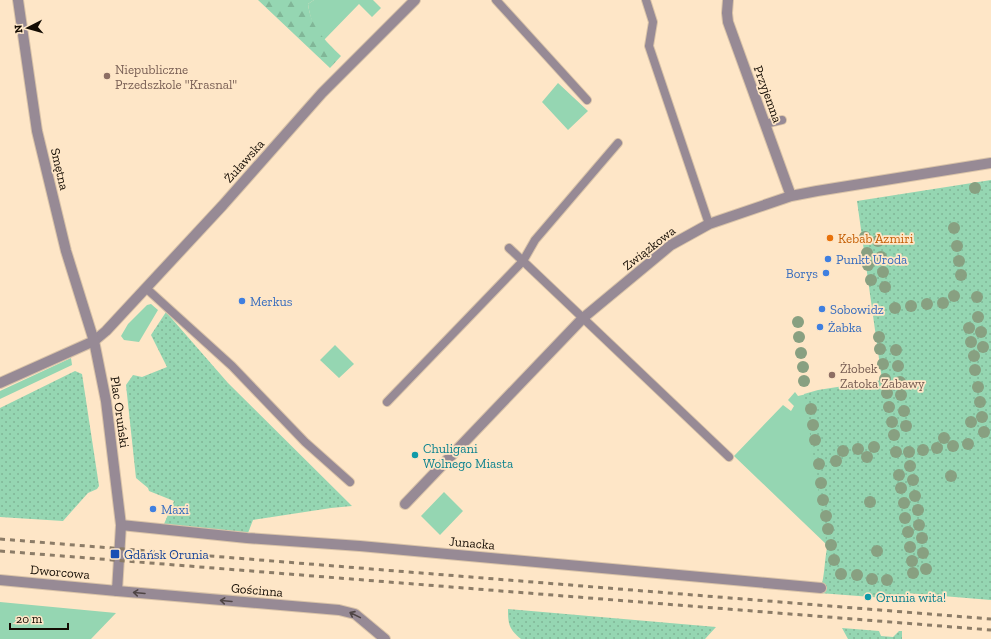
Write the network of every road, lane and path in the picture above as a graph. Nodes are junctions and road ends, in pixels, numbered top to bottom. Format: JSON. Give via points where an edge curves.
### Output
{"nodes":[{"id":1,"x":18,"y":0,"type":"edge"},
{"id":2,"x":415,"y":0,"type":"edge"},
{"id":3,"x":496,"y":0,"type":"edge"},
{"id":4,"x":646,"y":0,"type":"edge"},
{"id":5,"x":728,"y":0,"type":"edge"},
{"id":6,"x":587,"y":100,"type":"dead end"},
{"id":7,"x":782,"y":120,"type":"dead end"},
{"id":8,"x":765,"y":124,"type":"junction"},
{"id":9,"x":618,"y":143,"type":"dead end"},
{"id":10,"x":991,"y":163,"type":"edge"},
{"id":11,"x":791,"y":196,"type":"junction"},
{"id":12,"x":709,"y":224,"type":"junction"},
{"id":13,"x":509,"y":248,"type":"dead end"},
{"id":14,"x":523,"y":261,"type":"junction"},
{"id":15,"x":147,"y":289,"type":"junction"},
{"id":16,"x":583,"y":318,"type":"junction"},
{"id":17,"x":94,"y":341,"type":"junction"},
{"id":18,"x":0,"y":383,"type":"edge"},
{"id":19,"x":387,"y":402,"type":"dead end"},
{"id":20,"x":729,"y":457,"type":"dead end"},
{"id":21,"x":350,"y":482,"type":"dead end"},
{"id":22,"x":405,"y":504,"type":"dead end"},
{"id":23,"x":121,"y":525,"type":"junction"},
{"id":24,"x":0,"y":580,"type":"edge"},
{"id":25,"x":821,"y":588,"type":"dead end"},
{"id":26,"x":117,"y":591,"type":"junction"},
{"id":27,"x":385,"y":639,"type":"edge"}],
"edges":[{"from":1,"to":17,"type":"street","name":"Smętna","via":[[37,131],[66,251]]},
{"from":2,"to":15,"type":"street","name":"Żuławska","via":[[322,93]]},
{"from":3,"to":6,"type":"lane"},
{"from":4,"to":12,"type":"lane","via":[[653,22],[649,46]]},
{"from":5,"to":8,"type":"street","name":"Przyjemna","via":[[728,22]]},
{"from":7,"to":8,"type":"lane"},
{"from":8,"to":11,"type":"street","name":"Przyjemna"},
{"from":9,"to":14,"type":"lane","via":[[535,240]]},
{"from":10,"to":11,"type":"street","name":"Związkowa"},
{"from":11,"to":12,"type":"street","name":"Związkowa"},
{"from":12,"to":16,"type":"street","name":"Związkowa","via":[[671,246]]},
{"from":13,"to":14,"type":"lane"},
{"from":14,"to":16,"type":"lane"},
{"from":14,"to":19,"type":"lane"},
{"from":15,"to":17,"type":"street","name":"Żuławska"},
{"from":15,"to":21,"type":"lane","via":[[232,366],[305,442]]},
{"from":16,"to":20,"type":"lane"},
{"from":16,"to":22,"type":"street","name":"Związkowa"},
{"from":17,"to":18,"type":"street"},
{"from":17,"to":23,"type":"street","name":"Plac Oruński","via":[[106,401]]},
{"from":23,"to":25,"type":"street","name":"Junacka"},
{"from":23,"to":26,"type":"street","name":"Plac Oruński"},
{"from":24,"to":26,"type":"street","name":"Dworcowa"},
{"from":27,"to":26,"type":"street","name":"Gościnna","one_way":true,"via":[[355,614],[339,610]]}]}
